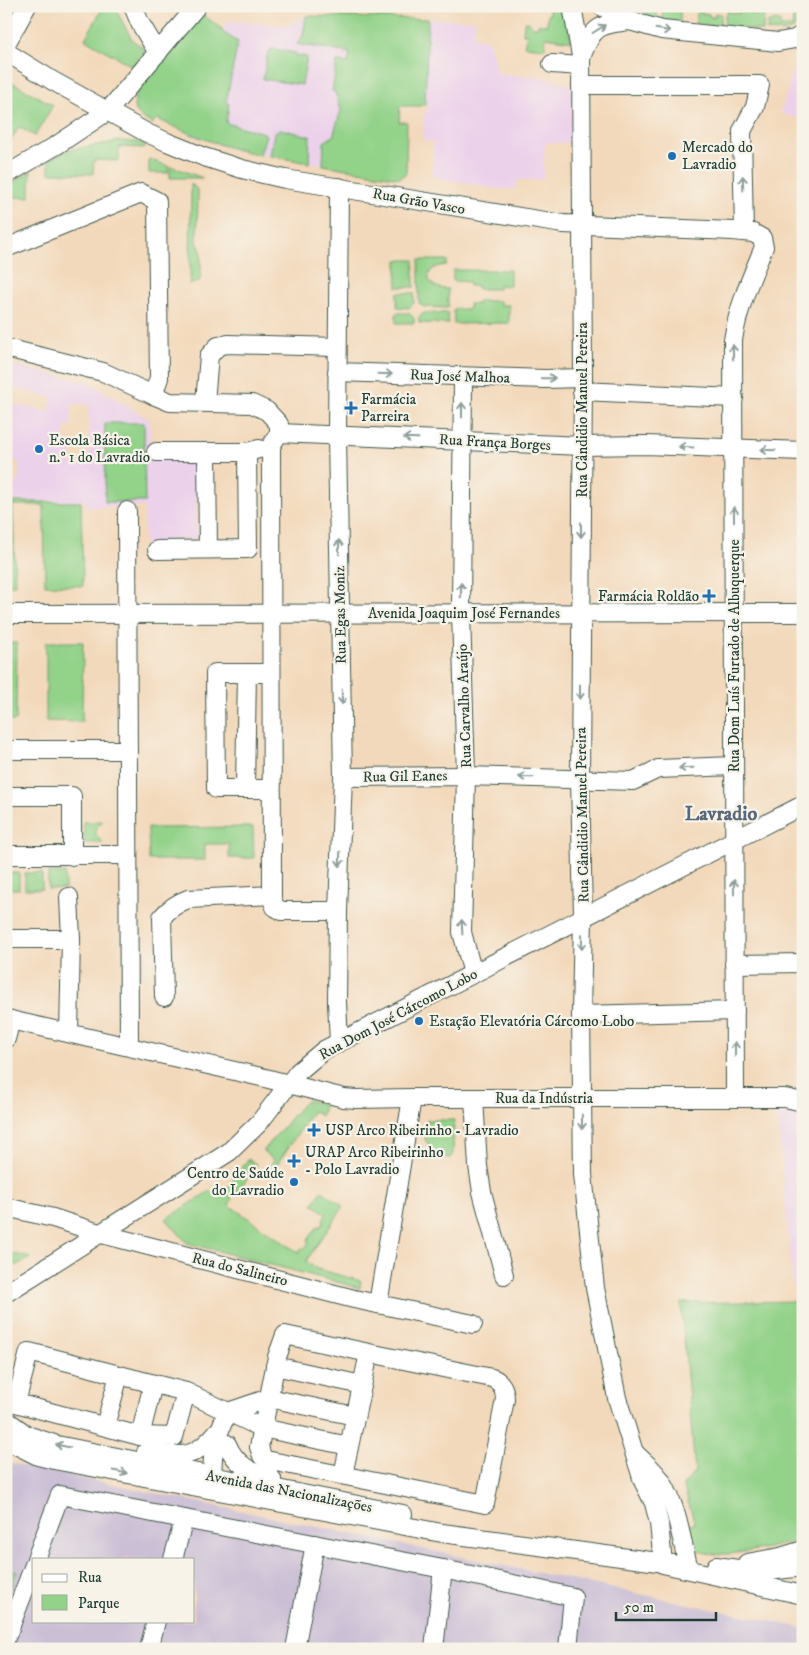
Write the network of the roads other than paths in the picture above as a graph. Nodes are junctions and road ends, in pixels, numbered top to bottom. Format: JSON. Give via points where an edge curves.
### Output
{"nodes":[{"id":1,"x":133,"y":6,"type":"edge"},
{"id":2,"x":198,"y":6,"type":"edge"},
{"id":3,"x":572,"y":6,"type":"edge"},
{"id":4,"x":601,"y":6,"type":"edge"},
{"id":5,"x":26,"y":7,"type":"edge"},
{"id":6,"x":630,"y":21,"type":"junction"},
{"id":7,"x":803,"y":34,"type":"edge"},
{"id":8,"x":6,"y":44,"type":"edge"},
{"id":9,"x":6,"y":52,"type":"edge"},
{"id":10,"x":158,"y":53,"type":"junction"},
{"id":11,"x":581,"y":61,"type":"junction"},
{"id":12,"x":552,"y":64,"type":"dead end"},
{"id":13,"x":581,"y":85,"type":"junction"},
{"id":14,"x":108,"y":111,"type":"junction"},
{"id":15,"x":6,"y":176,"type":"edge"},
{"id":16,"x":338,"y":187,"type":"junction"},
{"id":17,"x":582,"y":226,"type":"junction"},
{"id":18,"x":744,"y":232,"type":"junction"},
{"id":19,"x":6,"y":248,"type":"edge"},
{"id":20,"x":337,"y":346,"type":"junction"},
{"id":21,"x":6,"y":348,"type":"edge"},
{"id":22,"x":337,"y":372,"type":"junction"},
{"id":23,"x":462,"y":377,"type":"junction"},
{"id":24,"x":582,"y":384,"type":"junction"},
{"id":25,"x":153,"y":395,"type":"junction"},
{"id":26,"x":734,"y":398,"type":"junction"},
{"id":27,"x":204,"y":402,"type":"junction"},
{"id":28,"x":336,"y":436,"type":"junction"},
{"id":29,"x":275,"y":440,"type":"junction"},
{"id":30,"x":462,"y":440,"type":"junction"},
{"id":31,"x":582,"y":446,"type":"junction"},
{"id":32,"x":734,"y":449,"type":"junction"},
{"id":33,"x":803,"y":451,"type":"edge"},
{"id":34,"x":156,"y":452,"type":"dead end"},
{"id":35,"x":207,"y":452,"type":"junction"},
{"id":36,"x":247,"y":452,"type":"junction"},
{"id":37,"x":128,"y":511,"type":"dead end"},
{"id":38,"x":208,"y":549,"type":"junction"},
{"id":39,"x":157,"y":550,"type":"dead end"},
{"id":40,"x":272,"y":613,"type":"junction"},
{"id":41,"x":340,"y":613,"type":"junction"},
{"id":42,"x":460,"y":613,"type":"junction"},
{"id":43,"x":581,"y":613,"type":"junction"},
{"id":44,"x":734,"y":613,"type":"junction"},
{"id":45,"x":803,"y":613,"type":"edge"},
{"id":46,"x":6,"y":614,"type":"edge"},
{"id":47,"x":128,"y":614,"type":"junction"},
{"id":48,"x":248,"y":673,"type":"junction"},
{"id":49,"x":270,"y":673,"type":"junction"},
{"id":50,"x":6,"y":750,"type":"edge"},
{"id":51,"x":128,"y":750,"type":"junction"},
{"id":52,"x":734,"y":766,"type":"junction"},
{"id":53,"x":466,"y":776,"type":"junction"},
{"id":54,"x":343,"y":777,"type":"junction"},
{"id":55,"x":580,"y":778,"type":"junction"},
{"id":56,"x":245,"y":789,"type":"junction"},
{"id":57,"x":271,"y":789,"type":"junction"},
{"id":58,"x":6,"y":796,"type":"edge"},
{"id":59,"x":803,"y":805,"type":"edge"},
{"id":60,"x":734,"y":841,"type":"junction"},
{"id":61,"x":6,"y":855,"type":"edge"},
{"id":62,"x":72,"y":856,"type":"junction"},
{"id":63,"x":128,"y":856,"type":"junction"},
{"id":64,"x":272,"y":895,"type":"junction"},
{"id":65,"x":69,"y":897,"type":"dead end"},
{"id":66,"x":338,"y":911,"type":"junction"},
{"id":67,"x":583,"y":916,"type":"junction"},
{"id":68,"x":6,"y":939,"type":"edge"},
{"id":69,"x":70,"y":939,"type":"junction"},
{"id":70,"x":803,"y":963,"type":"edge"},
{"id":71,"x":734,"y":964,"type":"junction"},
{"id":72,"x":473,"y":974,"type":"junction"},
{"id":73,"x":164,"y":997,"type":"dead end"},
{"id":74,"x":734,"y":1011,"type":"junction"},
{"id":75,"x":581,"y":1014,"type":"junction"},
{"id":76,"x":8,"y":1019,"type":"edge"},
{"id":77,"x":69,"y":1033,"type":"junction"},
{"id":78,"x":6,"y":1038,"type":"edge"},
{"id":79,"x":339,"y":1042,"type":"junction"},
{"id":80,"x":128,"y":1046,"type":"junction"},
{"id":81,"x":287,"y":1085,"type":"junction"},
{"id":82,"x":412,"y":1098,"type":"junction"},
{"id":83,"x":474,"y":1098,"type":"junction"},
{"id":84,"x":582,"y":1098,"type":"junction"},
{"id":85,"x":734,"y":1098,"type":"junction"},
{"id":86,"x":803,"y":1102,"type":"edge"},
{"id":87,"x":6,"y":1207,"type":"edge"},
{"id":88,"x":102,"y":1234,"type":"junction"},
{"id":89,"x":504,"y":1275,"type":"dead end"},
{"id":90,"x":6,"y":1293,"type":"edge"},
{"id":91,"x":378,"y":1304,"type":"junction"},
{"id":92,"x":473,"y":1324,"type":"dead end"},
{"id":93,"x":368,"y":1353,"type":"junction"},
{"id":94,"x":275,"y":1366,"type":"junction"},
{"id":95,"x":118,"y":1375,"type":"junction"},
{"id":96,"x":153,"y":1384,"type":"junction"},
{"id":97,"x":362,"y":1385,"type":"junction"},
{"id":98,"x":186,"y":1392,"type":"junction"},
{"id":99,"x":268,"y":1398,"type":"junction"},
{"id":100,"x":228,"y":1412,"type":"junction"},
{"id":101,"x":355,"y":1416,"type":"junction"},
{"id":102,"x":6,"y":1420,"type":"edge"},
{"id":103,"x":105,"y":1426,"type":"junction"},
{"id":104,"x":262,"y":1428,"type":"junction"},
{"id":105,"x":140,"y":1436,"type":"junction"},
{"id":106,"x":223,"y":1437,"type":"junction"},
{"id":107,"x":6,"y":1440,"type":"edge"},
{"id":108,"x":349,"y":1446,"type":"junction"},
{"id":109,"x":6,"y":1450,"type":"edge"},
{"id":110,"x":95,"y":1452,"type":"junction"},
{"id":111,"x":38,"y":1456,"type":"junction"},
{"id":112,"x":343,"y":1475,"type":"junction"},
{"id":113,"x":212,"y":1483,"type":"junction"},
{"id":114,"x":662,"y":1500,"type":"junction"},
{"id":115,"x":375,"y":1508,"type":"junction"},
{"id":116,"x":184,"y":1519,"type":"junction"},
{"id":117,"x":315,"y":1544,"type":"junction"},
{"id":118,"x":803,"y":1550,"type":"edge"},
{"id":119,"x":577,"y":1552,"type":"junction"},
{"id":120,"x":36,"y":1558,"type":"edge"},
{"id":121,"x":173,"y":1558,"type":"edge"},
{"id":122,"x":664,"y":1564,"type":"junction"},
{"id":123,"x":688,"y":1565,"type":"junction"},
{"id":124,"x":724,"y":1566,"type":"junction"},
{"id":125,"x":803,"y":1567,"type":"edge"},
{"id":126,"x":443,"y":1569,"type":"junction"},
{"id":127,"x":32,"y":1570,"type":"edge"},
{"id":128,"x":803,"y":1595,"type":"edge"},
{"id":129,"x":156,"y":1622,"type":"edge"},
{"id":130,"x":6,"y":1638,"type":"edge"},
{"id":131,"x":149,"y":1649,"type":"edge"},
{"id":132,"x":295,"y":1649,"type":"edge"},
{"id":133,"x":434,"y":1649,"type":"edge"},
{"id":134,"x":568,"y":1649,"type":"edge"}],
"edges":[{"from":1,"to":10,"type":"street"},
{"from":2,"to":10,"type":"street"},
{"from":3,"to":11,"type":"street"},
{"from":4,"to":6,"type":"street"},
{"from":5,"to":8,"type":"street"},
{"from":6,"to":7,"type":"street","one_way":true,"via":[[662,30],[778,42],[795,40]]},
{"from":11,"to":6,"type":"street","one_way":true,"via":[[590,35],[612,22]]},
{"from":9,"to":14,"type":"street","name":"Rua Grão Vasco"},
{"from":10,"to":14,"type":"street"},
{"from":11,"to":12,"type":"street"},
{"from":11,"to":13,"type":"street","name":"Rua Cândidio Manuel Pereira"},
{"from":13,"to":17,"type":"street","name":"Rua Cândidio Manuel Pereira"},
{"from":18,"to":13,"type":"street","one_way":true,"via":[[742,131],[755,107],[760,84]]},
{"from":14,"to":15,"type":"street"},
{"from":14,"to":16,"type":"street","name":"Rua Grão Vasco","via":[[147,133],[242,169]]},
{"from":16,"to":17,"type":"street","name":"Rua Grão Vasco"},
{"from":16,"to":20,"type":"street","name":"Rua Egas Moniz"},
{"from":17,"to":18,"type":"street","name":"Rua Grão Vasco"},
{"from":17,"to":24,"type":"street","name":"Rua Cândidio Manuel Pereira"},
{"from":26,"to":18,"type":"street","name":"Rua Dom Luís Furtado de Albuquerque","one_way":true,"via":[[735,325],[764,247],[762,238]]},
{"from":19,"to":25,"type":"street","via":[[141,193],[157,201],[159,378]]},
{"from":20,"to":22,"type":"street","name":"Rua Egas Moniz"},
{"from":20,"to":27,"type":"street","via":[[218,346],[210,356]]},
{"from":21,"to":25,"type":"street","via":[[103,372]]},
{"from":22,"to":23,"type":"street","name":"Rua José Malhoa","one_way":true},
{"from":22,"to":28,"type":"street","name":"Rua Egas Moniz"},
{"from":23,"to":24,"type":"street","name":"Rua José Malhoa","one_way":true,"via":[[546,379]]},
{"from":30,"to":23,"type":"street","name":"Rua Carvalho Araújo","one_way":true},
{"from":24,"to":26,"type":"street","name":"Rua José Malhoa"},
{"from":24,"to":31,"type":"street","name":"Rua Cândidio Manuel Pereira"},
{"from":25,"to":27,"type":"street","via":[[170,402]]},
{"from":26,"to":32,"type":"street","name":"Rua Dom Luís Furtado de Albuquerque"},
{"from":27,"to":29,"type":"street","via":[[252,404],[267,411],[278,424]]},
{"from":28,"to":29,"type":"street","name":"Rua França Borges"},
{"from":30,"to":28,"type":"street","name":"Rua França Borges","one_way":true},
{"from":41,"to":28,"type":"street","name":"Rua Egas Moniz","one_way":true},
{"from":29,"to":36,"type":"street","name":"Rua França Borges"},
{"from":29,"to":40,"type":"street"},
{"from":30,"to":31,"type":"street","name":"Rua França Borges"},
{"from":42,"to":30,"type":"street","name":"Rua Carvalho Araújo","one_way":true},
{"from":32,"to":31,"type":"street","name":"Rua França Borges","one_way":true},
{"from":31,"to":43,"type":"street","name":"Rua Cândidio Manuel Pereira","one_way":true},
{"from":33,"to":32,"type":"street","name":"Rua França Borges","one_way":true},
{"from":44,"to":32,"type":"street","name":"Rua Dom Luís Furtado de Albuquerque","one_way":true},
{"from":34,"to":35,"type":"street","name":"Rua França Borges"},
{"from":35,"to":36,"type":"street","name":"Rua França Borges"},
{"from":35,"to":38,"type":"street"},
{"from":36,"to":38,"type":"street","via":[[248,549]]},
{"from":37,"to":47,"type":"street"},
{"from":38,"to":39,"type":"street"},
{"from":40,"to":41,"type":"street","name":"Avenida Joaquim José Fernandes"},
{"from":40,"to":47,"type":"street","name":"Avenida Joaquim José Fernandes"},
{"from":40,"to":49,"type":"street"},
{"from":41,"to":42,"type":"street","name":"Avenida Joaquim José Fernandes"},
{"from":41,"to":54,"type":"street","name":"Rua Egas Moniz","one_way":true},
{"from":42,"to":43,"type":"street","name":"Avenida Joaquim José Fernandes"},
{"from":42,"to":53,"type":"street","name":"Rua Carvalho Araújo"},
{"from":43,"to":44,"type":"street","name":"Avenida Joaquim José Fernandes"},
{"from":43,"to":55,"type":"street","name":"Rua Cândidio Manuel Pereira","one_way":true},
{"from":44,"to":45,"type":"street","name":"Avenida Joaquim José Fernandes"},
{"from":44,"to":52,"type":"street","name":"Rua Dom Luís Furtado de Albuquerque"},
{"from":46,"to":47,"type":"street","name":"Avenida Joaquim José Fernandes"},
{"from":47,"to":51,"type":"street"},
{"from":48,"to":49,"type":"street"},
{"from":48,"to":56,"type":"street"},
{"from":48,"to":56,"type":"street","via":[[215,673],[216,789]]},
{"from":49,"to":57,"type":"street"},
{"from":50,"to":51,"type":"street"},
{"from":51,"to":63,"type":"street"},
{"from":52,"to":55,"type":"street","name":"Rua Gil Eanes","one_way":true,"via":[[658,769],[633,781]]},
{"from":52,"to":60,"type":"street","name":"Rua Dom Luís Furtado de Albuquerque"},
{"from":53,"to":54,"type":"street","name":"Rua Gil Eanes"},
{"from":55,"to":53,"type":"street","name":"Rua Gil Eanes","one_way":true},
{"from":72,"to":53,"type":"street","name":"Rua Carvalho Araújo","one_way":true,"via":[[462,932]]},
{"from":54,"to":66,"type":"street","name":"Rua Egas Moniz","one_way":true},
{"from":55,"to":67,"type":"street","name":"Rua Cândidio Manuel Pereira"},
{"from":56,"to":57,"type":"street"},
{"from":57,"to":64,"type":"street"},
{"from":58,"to":62,"type":"street","via":[[72,796]]},
{"from":59,"to":60,"type":"street","name":"Rua Dom José Cárcomo Lobo"},
{"from":60,"to":67,"type":"street","name":"Rua Dom José Cárcomo Lobo"},
{"from":71,"to":60,"type":"street","name":"Rua Dom Luís Furtado de Albuquerque","one_way":true},
{"from":61,"to":62,"type":"street"},
{"from":62,"to":63,"type":"street"},
{"from":63,"to":80,"type":"street"},
{"from":64,"to":66,"type":"street","via":[[273,904],[282,911]]},
{"from":64,"to":73,"type":"street","via":[[188,899],[169,909],[162,918]]},
{"from":65,"to":69,"type":"street"},
{"from":66,"to":79,"type":"street","name":"Rua Egas Moniz"},
{"from":67,"to":72,"type":"street","name":"Rua Dom José Cárcomo Lobo"},
{"from":67,"to":75,"type":"street","name":"Rua Cândidio Manuel Pereira","one_way":true},
{"from":68,"to":69,"type":"street"},
{"from":69,"to":77,"type":"street"},
{"from":70,"to":71,"type":"street"},
{"from":71,"to":74,"type":"street","name":"Rua Dom Luís Furtado de Albuquerque"},
{"from":72,"to":79,"type":"street","name":"Rua Dom José Cárcomo Lobo"},
{"from":74,"to":75,"type":"street"},
{"from":85,"to":74,"type":"street","name":"Rua Dom Luís Furtado de Albuquerque","one_way":true},
{"from":75,"to":84,"type":"street","name":"Rua Cândidio Manuel Pereira"},
{"from":76,"to":77,"type":"street","name":"Rua da Indústria"},
{"from":76,"to":78,"type":"street"},
{"from":77,"to":80,"type":"street","name":"Rua da Indústria"},
{"from":79,"to":81,"type":"street","name":"Rua Dom José Cárcomo Lobo","via":[[311,1060]]},
{"from":80,"to":81,"type":"street","name":"Rua da Indústria"},
{"from":81,"to":82,"type":"street","name":"Rua da Indústria","via":[[344,1098]]},
{"from":81,"to":88,"type":"street","name":"Rua Dom José Cárcomo Lobo","via":[[259,1123],[229,1152]]},
{"from":82,"to":83,"type":"street","name":"Rua da Indústria"},
{"from":82,"to":91,"type":"street"},
{"from":83,"to":84,"type":"street","name":"Rua da Indústria"},
{"from":83,"to":89,"type":"street","via":[[482,1192]]},
{"from":84,"to":85,"type":"street","name":"Rua da Indústria"},
{"from":84,"to":114,"type":"street","name":"Rua Cândidio Manuel Pereira","one_way":true,"via":[[583,1174],[595,1288],[617,1398],[633,1452],[643,1481]]},
{"from":85,"to":86,"type":"street","name":"Rua da Indústria","via":[[785,1098]]},
{"from":87,"to":88,"type":"street","name":"Rua do Salineiro"},
{"from":88,"to":90,"type":"street","name":"Rua Dom José Cárcomo Lobo"},
{"from":88,"to":91,"type":"street","name":"Rua do Salineiro"},
{"from":91,"to":92,"type":"street","name":"Rua do Salineiro"},
{"from":93,"to":94,"type":"street","via":[[285,1335]]},
{"from":93,"to":97,"type":"street"},
{"from":93,"to":112,"type":"street","via":[[499,1381],[505,1399],[485,1504]]},
{"from":94,"to":97,"type":"street"},
{"from":94,"to":99,"type":"street"},
{"from":95,"to":96,"type":"street"},
{"from":95,"to":103,"type":"street"},
{"from":95,"to":103,"type":"street","via":[[29,1352],[16,1403]]},
{"from":96,"to":98,"type":"street"},
{"from":96,"to":105,"type":"street"},
{"from":97,"to":101,"type":"street"},
{"from":98,"to":100,"type":"street"},
{"from":98,"to":105,"type":"street","via":[[174,1436]]},
{"from":99,"to":100,"type":"street"},
{"from":99,"to":101,"type":"street"},
{"from":99,"to":104,"type":"street"},
{"from":100,"to":104,"type":"street"},
{"from":100,"to":106,"type":"street"},
{"from":101,"to":108,"type":"street"},
{"from":110,"to":102,"type":"street","name":"Avenida das Nacionalizações","one_way":true,"via":[[42,1441]]},
{"from":103,"to":105,"type":"street"},
{"from":104,"to":108,"type":"street"},
{"from":104,"to":112,"type":"street","via":[[259,1447],[266,1460]]},
{"from":106,"to":110,"type":"street","via":[[181,1456],[128,1450]]},
{"from":106,"to":113,"type":"street","via":[[213,1458]]},
{"from":106,"to":115,"type":"street","via":[[237,1461],[258,1475]]},
{"from":107,"to":111,"type":"street","name":"Avenida das Nacionalizações"},
{"from":108,"to":112,"type":"street"},
{"from":109,"to":111,"type":"street"},
{"from":110,"to":113,"type":"street","name":"Avenida das Nacionalizações"},
{"from":111,"to":113,"type":"street","name":"Avenida das Nacionalizações","one_way":true},
{"from":113,"to":115,"type":"street","name":"Avenida das Nacionalizações"},
{"from":113,"to":119,"type":"street","name":"Avenida das Nacionalizações","via":[[442,1533]]},
{"from":114,"to":122,"type":"street","name":"Rua Cândidio Manuel Pereira","via":[[659,1523]]},
{"from":114,"to":123,"type":"street"},
{"from":115,"to":119,"type":"street","name":"Avenida das Nacionalizações"},
{"from":116,"to":117,"type":"street"},
{"from":116,"to":120,"type":"street","via":[[60,1495]]},
{"from":116,"to":121,"type":"street"},
{"from":117,"to":126,"type":"street"},
{"from":117,"to":132,"type":"street"},
{"from":118,"to":124,"type":"street","name":"Avenida das Nacionalizações"},
{"from":119,"to":122,"type":"street","name":"Avenida das Nacionalizações"},
{"from":122,"to":123,"type":"street","name":"Avenida das Nacionalizações"},
{"from":122,"to":128,"type":"street"},
{"from":123,"to":124,"type":"street","name":"Avenida das Nacionalizações"},
{"from":124,"to":125,"type":"street","name":"Avenida das Nacionalizações","via":[[760,1572]]},
{"from":126,"to":133,"type":"street"},
{"from":126,"to":134,"type":"street","via":[[573,1597]]},
{"from":127,"to":130,"type":"street"},
{"from":129,"to":131,"type":"street"}]}
